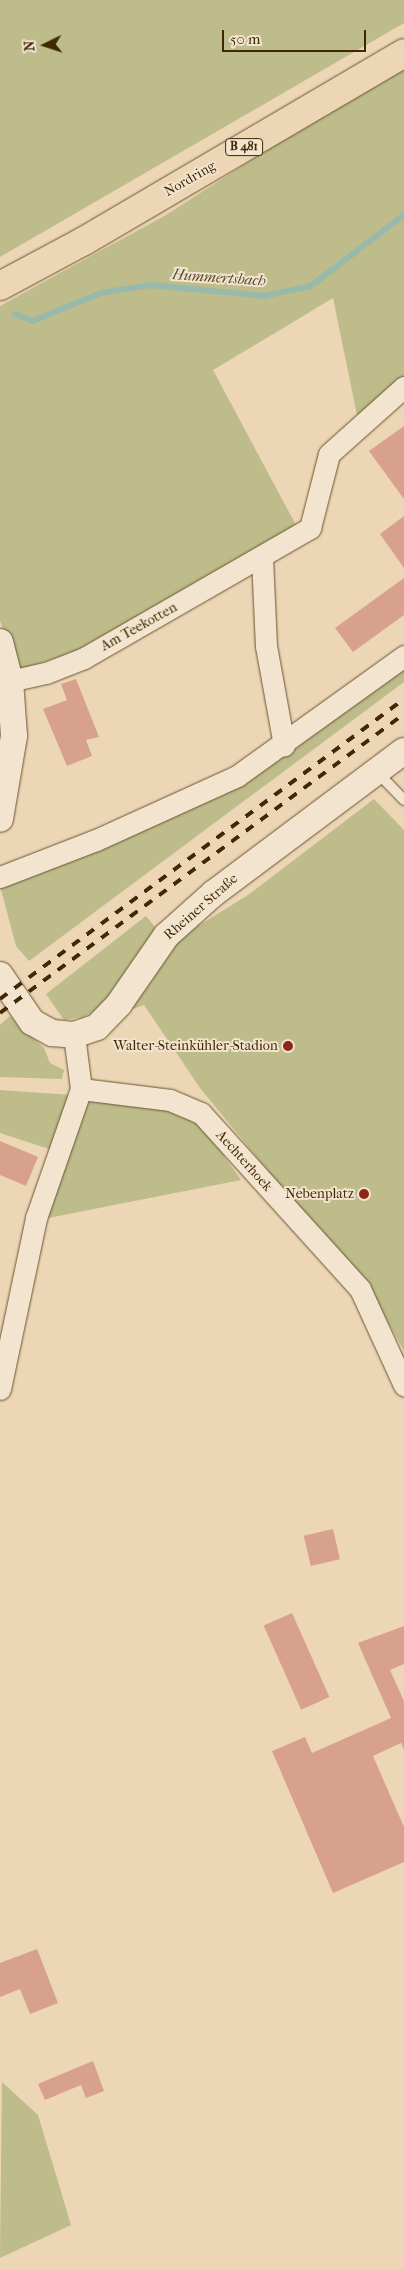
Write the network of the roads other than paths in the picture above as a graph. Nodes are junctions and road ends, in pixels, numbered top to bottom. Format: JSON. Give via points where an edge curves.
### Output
{"nodes":[{"id":1,"x":404,"y":53,"type":"edge"},
{"id":2,"x":0,"y":286,"type":"edge"},
{"id":3,"x":404,"y":387,"type":"edge"},
{"id":4,"x":262,"y":558,"type":"junction"},
{"id":5,"x":0,"y":642,"type":"edge"},
{"id":6,"x":404,"y":656,"type":"edge"},
{"id":7,"x":10,"y":681,"type":"junction"},
{"id":8,"x":284,"y":744,"type":"junction"},
{"id":9,"x":404,"y":751,"type":"edge"},
{"id":10,"x":377,"y":771,"type":"junction"},
{"id":11,"x":404,"y":800,"type":"edge"},
{"id":12,"x":0,"y":819,"type":"edge"},
{"id":13,"x":0,"y":877,"type":"edge"},
{"id":14,"x":0,"y":975,"type":"edge"},
{"id":15,"x":74,"y":1035,"type":"junction"},
{"id":16,"x":81,"y":1089,"type":"junction"},
{"id":17,"x":404,"y":1385,"type":"edge"},
{"id":18,"x":0,"y":1389,"type":"edge"}],
"edges":[{"from":1,"to":2,"type":"main road","name":"Nordring","number":"B 481","via":[[84,242]]},
{"from":3,"to":4,"type":"street","name":"Am Teekotten","via":[[329,454],[310,528]]},
{"from":4,"to":7,"type":"street","name":"Am Teekotten","via":[[84,658],[46,673]]},
{"from":4,"to":8,"type":"street","via":[[266,646]]},
{"from":5,"to":7,"type":"street"},
{"from":6,"to":8,"type":"street"},
{"from":7,"to":12,"type":"street","via":[[14,736]]},
{"from":8,"to":13,"type":"street","via":[[236,776],[96,840]]},
{"from":9,"to":10,"type":"street","name":"Rheiner Straße"},
{"from":10,"to":11,"type":"lane"},
{"from":10,"to":15,"type":"street","name":"Rheiner Straße","via":[[214,893],[166,936],[119,1004],[97,1027]]},
{"from":14,"to":15,"type":"street","name":"Rheiner Straße","via":[[32,1022],[52,1033]]},
{"from":15,"to":16,"type":"street"},
{"from":16,"to":17,"type":"street","name":"Aechterhoek","via":[[170,1100],[201,1113],[360,1289]]},
{"from":16,"to":18,"type":"street","via":[[36,1218]]}]}
